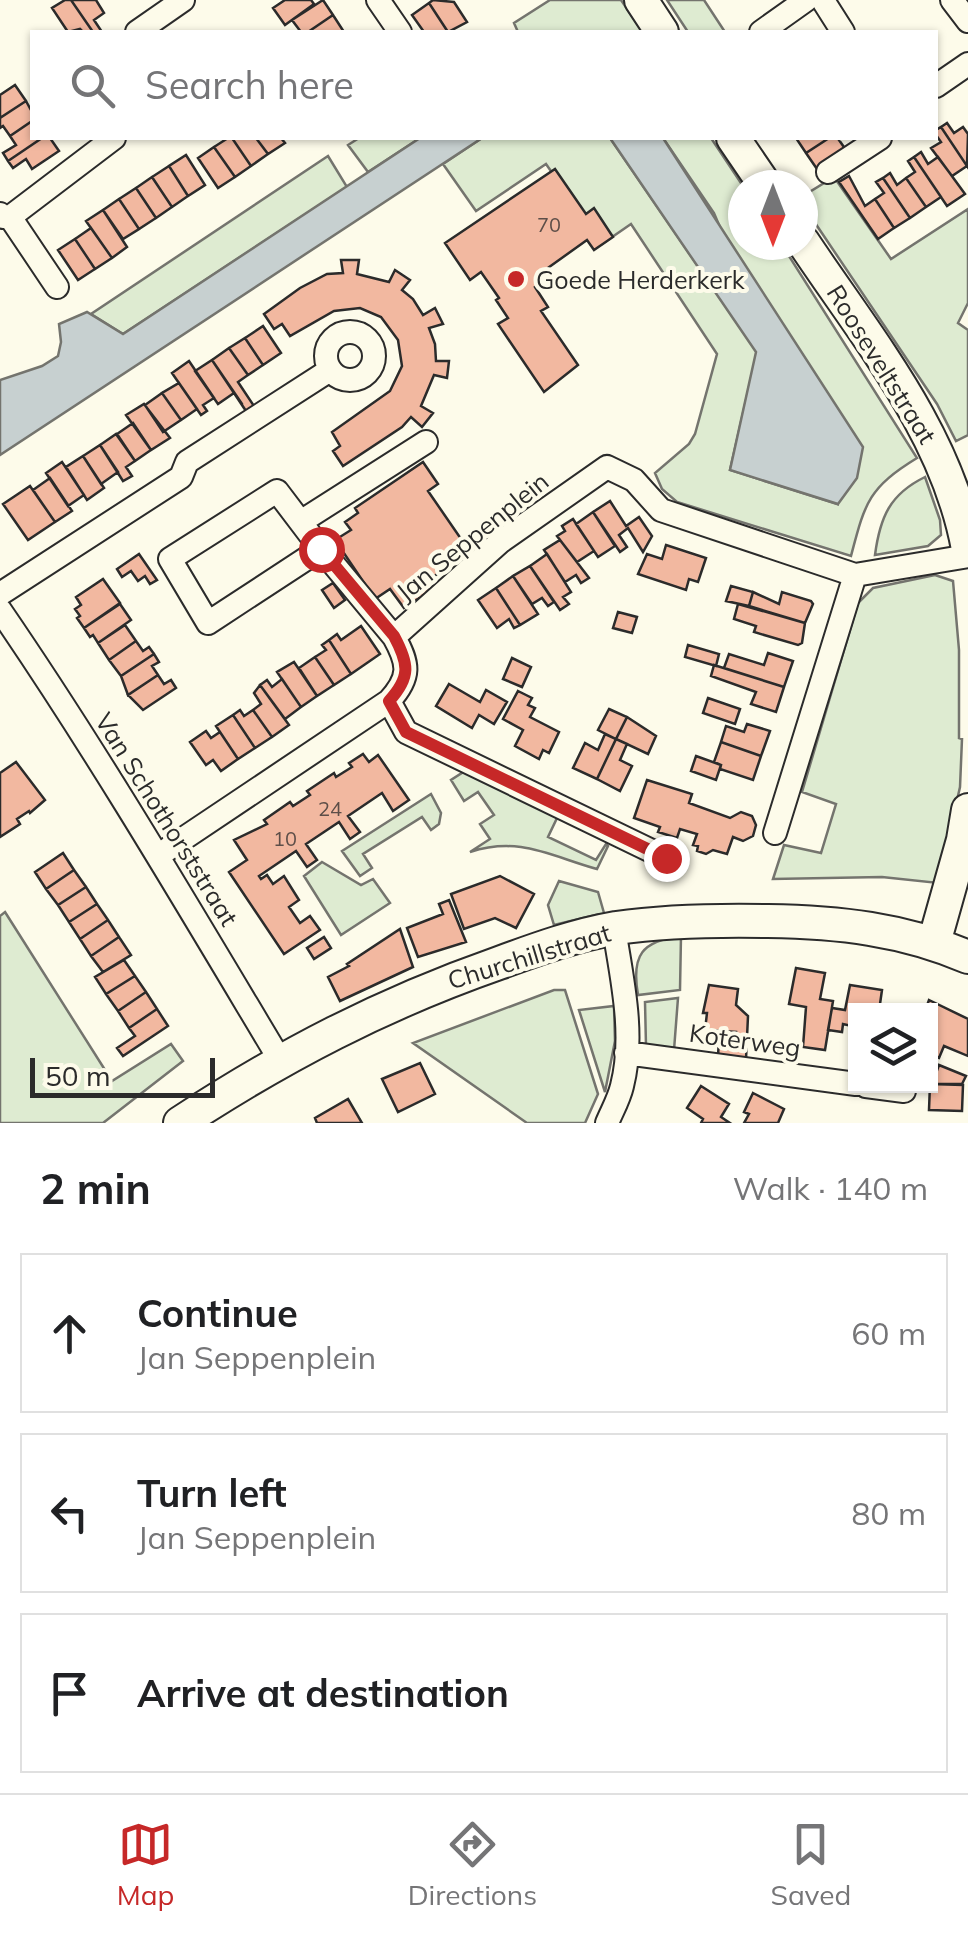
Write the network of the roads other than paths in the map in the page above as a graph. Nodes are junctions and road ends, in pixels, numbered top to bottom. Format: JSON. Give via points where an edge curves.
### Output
{"nodes":[{"id":1,"x":182,"y":0,"type":"edge"},
{"id":2,"x":378,"y":0,"type":"edge"},
{"id":3,"x":641,"y":0,"type":"edge"},
{"id":4,"x":952,"y":0,"type":"edge"},
{"id":5,"x":818,"y":1,"type":"edge"},
{"id":6,"x":968,"y":21,"type":"edge"},
{"id":7,"x":140,"y":30,"type":"edge"},
{"id":8,"x":399,"y":30,"type":"edge"},
{"id":9,"x":661,"y":30,"type":"edge"},
{"id":10,"x":764,"y":30,"type":"edge"},
{"id":11,"x":841,"y":30,"type":"edge"},
{"id":12,"x":968,"y":64,"type":"edge"},
{"id":13,"x":938,"y":85,"type":"edge"},
{"id":14,"x":111,"y":140,"type":"edge"},
{"id":15,"x":734,"y":140,"type":"edge"},
{"id":16,"x":877,"y":140,"type":"edge"},
{"id":17,"x":755,"y":170,"type":"edge"},
{"id":18,"x":828,"y":172,"type":"dead end"},
{"id":19,"x":5,"y":215,"type":"edge"},
{"id":20,"x":815,"y":260,"type":"edge"},
{"id":21,"x":58,"y":287,"type":"dead end"},
{"id":22,"x":330,"y":370,"type":"dead end"},
{"id":23,"x":426,"y":442,"type":"dead end"},
{"id":24,"x":302,"y":521,"type":"junction"},
{"id":25,"x":321,"y":549,"type":"junction"},
{"id":26,"x":968,"y":552,"type":"edge"},
{"id":27,"x":855,"y":575,"type":"junction"},
{"id":28,"x":0,"y":594,"type":"edge"},
{"id":29,"x":0,"y":610,"type":"edge"},
{"id":30,"x":394,"y":636,"type":"junction"},
{"id":31,"x":389,"y":701,"type":"junction"},
{"id":32,"x":968,"y":810,"type":"edge"},
{"id":33,"x":775,"y":833,"type":"dead end"},
{"id":34,"x":159,"y":855,"type":"junction"},
{"id":35,"x":666,"y":858,"type":"dead end"},
{"id":36,"x":614,"y":928,"type":"junction"},
{"id":37,"x":934,"y":942,"type":"junction"},
{"id":38,"x":968,"y":957,"type":"edge"},
{"id":39,"x":626,"y":1053,"type":"junction"},
{"id":40,"x":280,"y":1060,"type":"junction"},
{"id":41,"x":848,"y":1083,"type":"edge"},
{"id":42,"x":180,"y":1123,"type":"edge"},
{"id":43,"x":606,"y":1123,"type":"edge"}],
"edges":[{"from":1,"to":7,"type":"street"},
{"from":2,"to":8,"type":"street"},
{"from":3,"to":9,"type":"street"},
{"from":4,"to":6,"type":"street"},
{"from":5,"to":10,"type":"street"},
{"from":5,"to":11,"type":"street"},
{"from":12,"to":13,"type":"street"},
{"from":14,"to":19,"type":"street"},
{"from":15,"to":17,"type":"street"},
{"from":16,"to":18,"type":"street"},
{"from":19,"to":21,"type":"street"},
{"from":20,"to":26,"type":"street","name":"Rooseveltstraat","via":[[926,430],[961,510]]},
{"from":22,"to":28,"type":"street","via":[[187,462],[182,477]]},
{"from":23,"to":24,"type":"street"},
{"from":24,"to":25,"type":"street","name":"Jan Seppenplein"},
{"from":24,"to":25,"type":"street","name":"Jan Seppenplein","via":[[278,490],[170,559],[208,622]]},
{"from":25,"to":30,"type":"street","name":"Jan Seppenplein"},
{"from":26,"to":27,"type":"street","name":"Jan Seppenplein"},
{"from":27,"to":30,"type":"street","name":"Jan Seppenplein","via":[[661,510],[634,480],[607,467],[500,542]]},
{"from":27,"to":33,"type":"street"},
{"from":29,"to":34,"type":"street","name":"Van Schothorststraat"},
{"from":30,"to":31,"type":"street","name":"Jan Seppenplein","via":[[406,660],[405,675]]},
{"from":31,"to":34,"type":"street"},
{"from":31,"to":35,"type":"street","via":[[406,732]]},
{"from":32,"to":37,"type":"street"},
{"from":34,"to":40,"type":"street","name":"Van Schothorststraat"},
{"from":36,"to":37,"type":"street","name":"Churchillstraat","via":[[824,922]]},
{"from":36,"to":39,"type":"street"},
{"from":36,"to":40,"type":"street","name":"Churchillstraat","via":[[417,992]]},
{"from":37,"to":38,"type":"street","name":"Churchillstraat"},
{"from":39,"to":41,"type":"street","name":"Koterweg"},
{"from":39,"to":43,"type":"street","via":[[622,1087]]},
{"from":40,"to":42,"type":"street","name":"Churchillstraat"}]}
